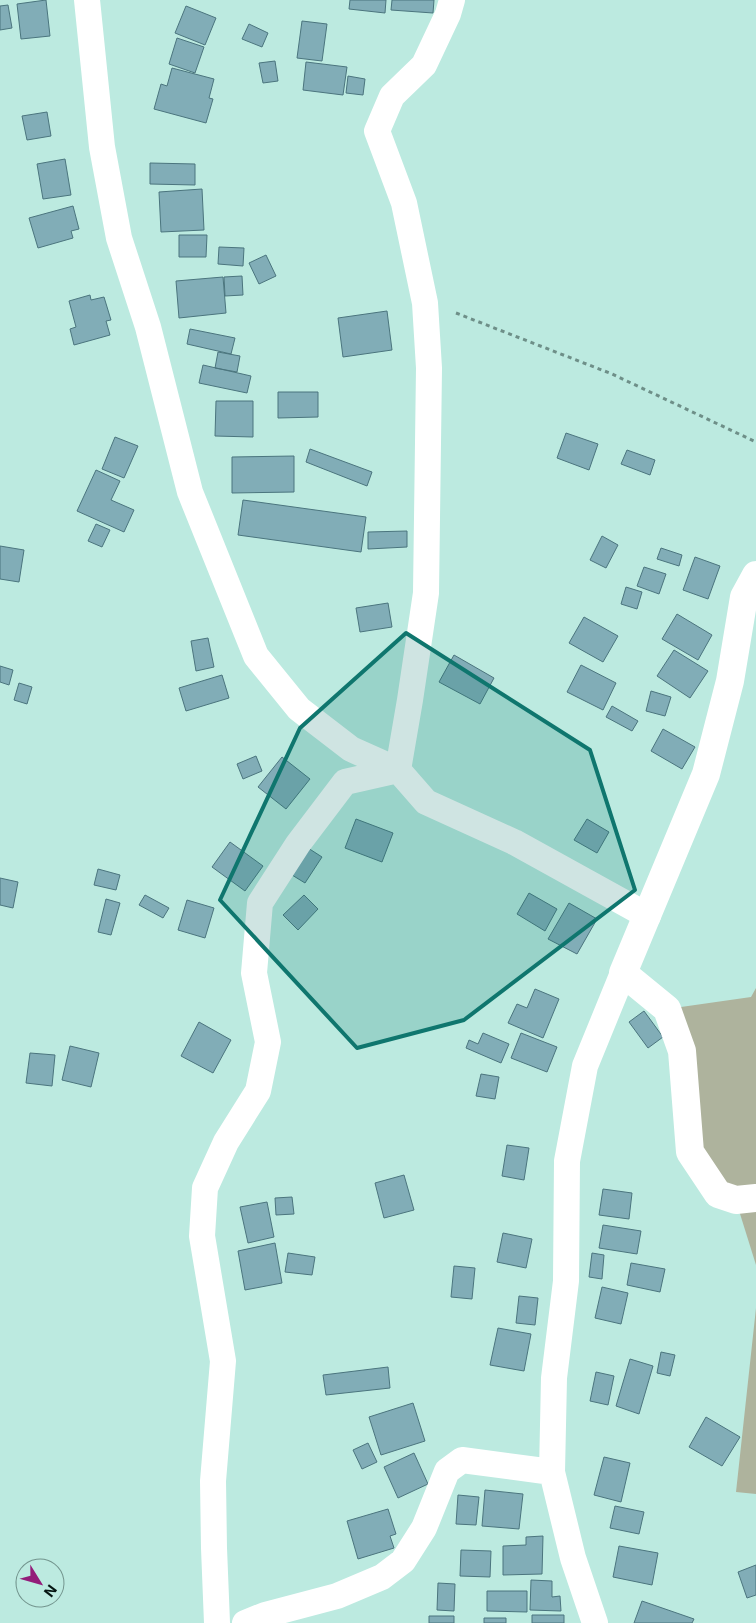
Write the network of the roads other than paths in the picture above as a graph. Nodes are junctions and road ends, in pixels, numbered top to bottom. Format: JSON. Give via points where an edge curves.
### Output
{"nodes":[{"id":1,"x":87,"y":0,"type":"edge"},
{"id":2,"x":452,"y":0,"type":"edge"},
{"id":3,"x":756,"y":575,"type":"edge"},
{"id":4,"x":398,"y":770,"type":"junction"},
{"id":5,"x":648,"y":916,"type":"junction"},
{"id":6,"x":623,"y":973,"type":"junction"},
{"id":7,"x":756,"y":1198,"type":"edge"},
{"id":8,"x":552,"y":1472,"type":"junction"},
{"id":9,"x":217,"y":1623,"type":"edge"},
{"id":10,"x":245,"y":1623,"type":"edge"},
{"id":11,"x":595,"y":1623,"type":"edge"}],
"edges":[{"from":1,"to":4,"type":"street","via":[[102,147],[119,238],[148,327],[190,492],[256,656],[299,709],[351,749]]},
{"from":2,"to":4,"type":"street","via":[[424,65],[392,96],[377,131],[404,203],[425,303],[429,368],[426,593]]},
{"from":3,"to":5,"type":"street","via":[[744,597],[730,681],[706,774]]},
{"from":4,"to":5,"type":"street","via":[[426,802],[514,842]]},
{"from":4,"to":9,"type":"street","via":[[345,782],[298,844],[260,903],[254,973],[268,1042],[258,1091],[226,1142],[205,1188],[202,1236],[223,1361],[213,1482]]},
{"from":5,"to":6,"type":"street"},
{"from":6,"to":7,"type":"street","via":[[667,1009],[682,1051],[690,1152],[718,1194],[736,1200]]},
{"from":6,"to":8,"type":"street","via":[[585,1066],[567,1161],[566,1281],[554,1378]]},
{"from":8,"to":10,"type":"street","via":[[462,1460],[447,1471],[424,1528],[403,1561],[389,1572],[337,1596]]},
{"from":8,"to":11,"type":"street","via":[[573,1558]]}]}
